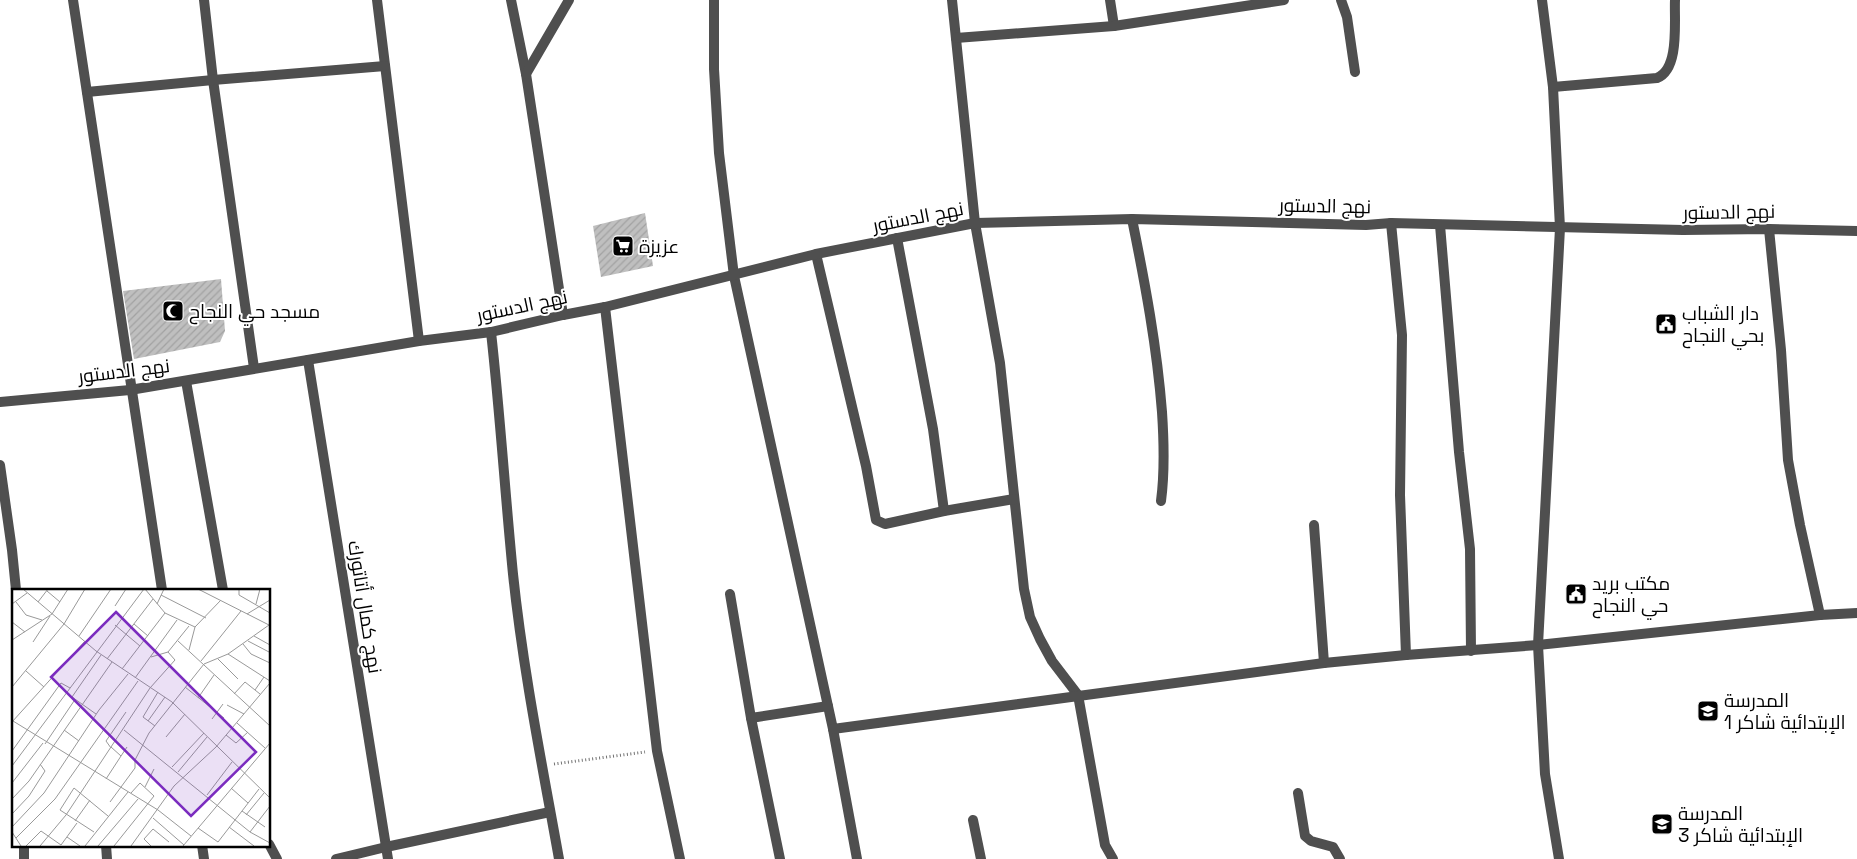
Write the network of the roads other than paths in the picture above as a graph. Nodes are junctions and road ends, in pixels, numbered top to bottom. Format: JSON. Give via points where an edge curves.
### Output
{"nodes":[{"id":1,"x":73,"y":0,"type":"edge"},
{"id":2,"x":204,"y":0,"type":"edge"},
{"id":3,"x":377,"y":0,"type":"edge"},
{"id":4,"x":510,"y":0,"type":"edge"},
{"id":5,"x":569,"y":0,"type":"edge"},
{"id":6,"x":714,"y":0,"type":"edge"},
{"id":7,"x":952,"y":0,"type":"edge"},
{"id":8,"x":1110,"y":0,"type":"edge"},
{"id":9,"x":1284,"y":0,"type":"edge"},
{"id":10,"x":1341,"y":0,"type":"edge"},
{"id":11,"x":1542,"y":0,"type":"edge"},
{"id":12,"x":1675,"y":0,"type":"edge"},
{"id":13,"x":1114,"y":26,"type":"junction"},
{"id":14,"x":956,"y":38,"type":"junction"},
{"id":15,"x":385,"y":66,"type":"junction"},
{"id":16,"x":1355,"y":72,"type":"dead end"},
{"id":17,"x":526,"y":74,"type":"junction"},
{"id":18,"x":213,"y":80,"type":"junction"},
{"id":19,"x":1552,"y":87,"type":"junction"},
{"id":20,"x":87,"y":92,"type":"junction"},
{"id":21,"x":1132,"y":219,"type":"junction"},
{"id":22,"x":975,"y":223,"type":"junction"},
{"id":23,"x":1391,"y":224,"type":"junction"},
{"id":24,"x":1440,"y":225,"type":"junction"},
{"id":25,"x":1560,"y":228,"type":"junction"},
{"id":26,"x":1769,"y":228,"type":"junction"},
{"id":27,"x":1857,"y":231,"type":"edge"},
{"id":28,"x":897,"y":238,"type":"junction"},
{"id":29,"x":816,"y":254,"type":"junction"},
{"id":30,"x":734,"y":276,"type":"junction"},
{"id":31,"x":604,"y":307,"type":"junction"},
{"id":32,"x":563,"y":315,"type":"junction"},
{"id":33,"x":491,"y":332,"type":"junction"},
{"id":34,"x":419,"y":341,"type":"junction"},
{"id":35,"x":308,"y":360,"type":"junction"},
{"id":36,"x":254,"y":368,"type":"junction"},
{"id":37,"x":186,"y":381,"type":"junction"},
{"id":38,"x":130,"y":390,"type":"junction"},
{"id":39,"x":0,"y":402,"type":"edge"},
{"id":40,"x":0,"y":465,"type":"edge"},
{"id":41,"x":1014,"y":499,"type":"junction"},
{"id":42,"x":1161,"y":501,"type":"dead end"},
{"id":43,"x":944,"y":511,"type":"junction"},
{"id":44,"x":1314,"y":526,"type":"dead end"},
{"id":45,"x":16,"y":589,"type":"edge"},
{"id":46,"x":162,"y":589,"type":"edge"},
{"id":47,"x":223,"y":589,"type":"edge"},
{"id":48,"x":730,"y":594,"type":"dead end"},
{"id":49,"x":1857,"y":613,"type":"edge"},
{"id":50,"x":1820,"y":615,"type":"junction"},
{"id":51,"x":1538,"y":645,"type":"junction"},
{"id":52,"x":1471,"y":651,"type":"junction"},
{"id":53,"x":1406,"y":655,"type":"junction"},
{"id":54,"x":1324,"y":663,"type":"junction"},
{"id":55,"x":1078,"y":696,"type":"junction"},
{"id":56,"x":828,"y":706,"type":"junction"},
{"id":57,"x":751,"y":718,"type":"junction"},
{"id":58,"x":834,"y":729,"type":"junction"},
{"id":59,"x":1298,"y":793,"type":"dead end"},
{"id":60,"x":550,"y":812,"type":"junction"},
{"id":61,"x":973,"y":820,"type":"dead end"},
{"id":62,"x":24,"y":846,"type":"edge"},
{"id":63,"x":106,"y":846,"type":"edge"},
{"id":64,"x":202,"y":846,"type":"edge"},
{"id":65,"x":270,"y":846,"type":"edge"},
{"id":66,"x":386,"y":847,"type":"junction"},
{"id":67,"x":24,"y":859,"type":"edge"},
{"id":68,"x":108,"y":859,"type":"edge"},
{"id":69,"x":204,"y":859,"type":"edge"},
{"id":70,"x":277,"y":859,"type":"edge"},
{"id":71,"x":336,"y":859,"type":"edge"},
{"id":72,"x":388,"y":859,"type":"edge"},
{"id":73,"x":559,"y":859,"type":"edge"},
{"id":74,"x":680,"y":859,"type":"edge"},
{"id":75,"x":780,"y":859,"type":"edge"},
{"id":76,"x":857,"y":859,"type":"edge"},
{"id":77,"x":981,"y":859,"type":"edge"},
{"id":78,"x":1112,"y":859,"type":"edge"},
{"id":79,"x":1340,"y":859,"type":"edge"},
{"id":80,"x":1558,"y":859,"type":"edge"}],
"edges":[{"from":1,"to":20,"type":"street"},
{"from":2,"to":18,"type":"street"},
{"from":3,"to":15,"type":"street"},
{"from":4,"to":17,"type":"street"},
{"from":5,"to":17,"type":"street"},
{"from":6,"to":30,"type":"street","via":[[714,69],[720,153]]},
{"from":7,"to":14,"type":"street"},
{"from":8,"to":13,"type":"street"},
{"from":9,"to":13,"type":"street"},
{"from":10,"to":16,"type":"street","via":[[1347,17]]},
{"from":11,"to":19,"type":"street"},
{"from":12,"to":19,"type":"street","via":[[1673,56],[1662,76]]},
{"from":13,"to":14,"type":"street"},
{"from":14,"to":22,"type":"street"},
{"from":15,"to":18,"type":"street"},
{"from":15,"to":34,"type":"street"},
{"from":17,"to":32,"type":"street"},
{"from":18,"to":20,"type":"street"},
{"from":18,"to":36,"type":"street"},
{"from":19,"to":25,"type":"street"},
{"from":20,"to":38,"type":"street"},
{"from":21,"to":22,"type":"street","name":"نهج الدستور"},
{"from":21,"to":23,"type":"street","name":"نهج الدستور"},
{"from":21,"to":42,"type":"street","via":[[1149,299],[1159,372],[1164,450]]},
{"from":22,"to":28,"type":"street","name":"نهج الدستور"},
{"from":22,"to":41,"type":"street","via":[[1000,363]]},
{"from":23,"to":24,"type":"street","name":"نهج الدستور"},
{"from":23,"to":53,"type":"street","via":[[1402,335],[1400,495]]},
{"from":24,"to":25,"type":"street","name":"نهج الدستور"},
{"from":24,"to":52,"type":"street","via":[[1470,549]]},
{"from":25,"to":26,"type":"street","name":"نهج الدستور"},
{"from":25,"to":51,"type":"street"},
{"from":26,"to":27,"type":"street","name":"نهج الدستور"},
{"from":26,"to":50,"type":"street","via":[[1788,460]]},
{"from":28,"to":29,"type":"street","name":"نهج الدستور"},
{"from":28,"to":43,"type":"street","via":[[933,429]]},
{"from":29,"to":30,"type":"street","name":"نهج الدستور"},
{"from":29,"to":43,"type":"street","via":[[876,520],[884,524]]},
{"from":30,"to":31,"type":"street","name":"نهج الدستور"},
{"from":30,"to":56,"type":"street"},
{"from":31,"to":32,"type":"street","name":"نهج الدستور"},
{"from":31,"to":74,"type":"street","via":[[657,751]]},
{"from":32,"to":33,"type":"street","name":"نهج الدستور"},
{"from":33,"to":34,"type":"street","name":"نهج الدستور"},
{"from":33,"to":60,"type":"street","via":[[513,574]]},
{"from":34,"to":35,"type":"street","name":"نهج الدستور"},
{"from":35,"to":36,"type":"street","name":"نهج الدستور"},
{"from":35,"to":66,"type":"street","name":"نهج كمال أتاتورك"},
{"from":36,"to":37,"type":"street","name":"نهج الدستور"},
{"from":37,"to":38,"type":"street","name":"نهج الدستور"},
{"from":37,"to":47,"type":"street"},
{"from":38,"to":39,"type":"street","name":"نهج الدستور"},
{"from":38,"to":46,"type":"street"},
{"from":40,"to":45,"type":"street"},
{"from":41,"to":43,"type":"street"},
{"from":41,"to":55,"type":"street","via":[[1030,617],[1052,660]]},
{"from":44,"to":54,"type":"street"},
{"from":48,"to":57,"type":"street"},
{"from":49,"to":50,"type":"street"},
{"from":50,"to":51,"type":"street"},
{"from":51,"to":52,"type":"street"},
{"from":51,"to":80,"type":"street","via":[[1545,774]]},
{"from":52,"to":53,"type":"street"},
{"from":53,"to":54,"type":"street"},
{"from":54,"to":55,"type":"street"},
{"from":55,"to":58,"type":"street"},
{"from":55,"to":78,"type":"street","via":[[1105,845]]},
{"from":56,"to":57,"type":"street"},
{"from":56,"to":58,"type":"street"},
{"from":57,"to":75,"type":"street"},
{"from":58,"to":76,"type":"street"},
{"from":59,"to":79,"type":"street","via":[[1305,836],[1333,847]]},
{"from":60,"to":66,"type":"street"},
{"from":60,"to":73,"type":"street"},
{"from":61,"to":77,"type":"street"},
{"from":62,"to":67,"type":"street"},
{"from":63,"to":68,"type":"street"},
{"from":64,"to":69,"type":"street"},
{"from":65,"to":70,"type":"street"},
{"from":66,"to":71,"type":"street"},
{"from":66,"to":72,"type":"street","name":"نهج كمال أتاتورك"}]}
